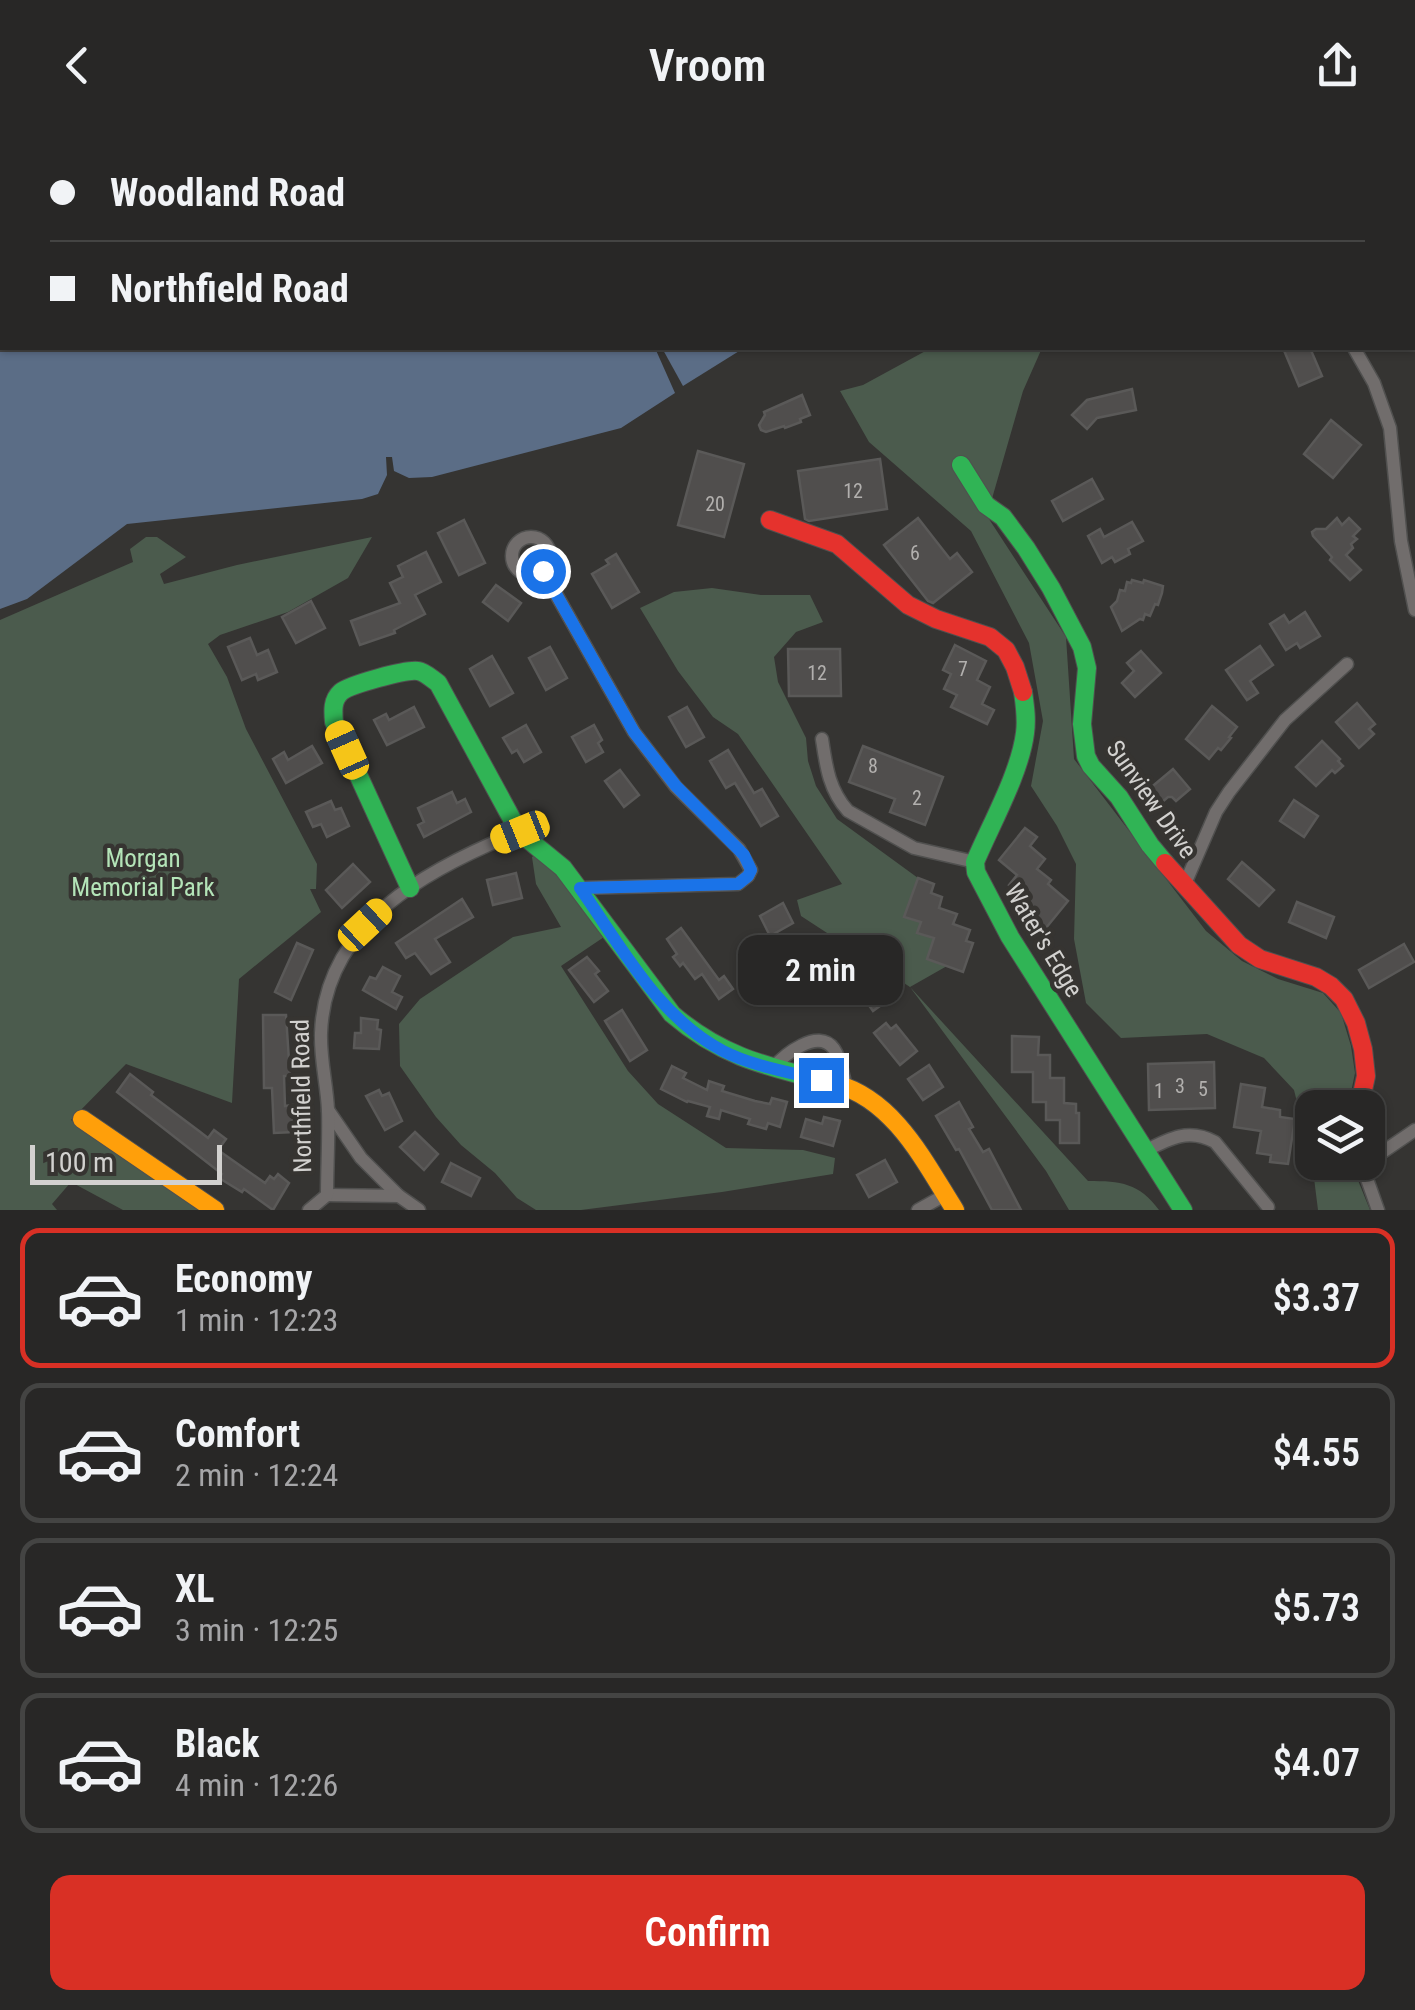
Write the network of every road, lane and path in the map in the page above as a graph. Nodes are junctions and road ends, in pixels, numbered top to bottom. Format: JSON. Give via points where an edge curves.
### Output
{"nodes":[{"id":1,"x":1355,"y":350,"type":"edge"},
{"id":2,"x":962,"y":465,"type":"dead end"},
{"id":3,"x":770,"y":520,"type":"dead end"},
{"id":4,"x":543,"y":571,"type":"dead end"},
{"id":5,"x":1415,"y":610,"type":"edge"},
{"id":6,"x":1347,"y":664,"type":"dead end"},
{"id":7,"x":822,"y":739,"type":"dead end"},
{"id":8,"x":520,"y":832,"type":"junction"},
{"id":9,"x":975,"y":862,"type":"junction"},
{"id":10,"x":1184,"y":886,"type":"junction"},
{"id":11,"x":410,"y":888,"type":"junction"},
{"id":12,"x":580,"y":888,"type":"junction"},
{"id":13,"x":773,"y":1068,"type":"junction"},
{"id":14,"x":846,"y":1087,"type":"junction"},
{"id":15,"x":1363,"y":1090,"type":"edge"},
{"id":16,"x":328,"y":1109,"type":"junction"},
{"id":17,"x":82,"y":1118,"type":"dead end"},
{"id":18,"x":1415,"y":1130,"type":"edge"},
{"id":19,"x":1385,"y":1149,"type":"edge"},
{"id":20,"x":1145,"y":1150,"type":"junction"},
{"id":21,"x":1369,"y":1180,"type":"edge"},
{"id":22,"x":327,"y":1195,"type":"junction"},
{"id":23,"x":399,"y":1196,"type":"junction"},
{"id":24,"x":950,"y":1202,"type":"edge"},
{"id":25,"x":1268,"y":1207,"type":"dead end"},
{"id":26,"x":215,"y":1210,"type":"edge"},
{"id":27,"x":309,"y":1210,"type":"edge"},
{"id":28,"x":419,"y":1210,"type":"edge"},
{"id":29,"x":918,"y":1210,"type":"edge"},
{"id":30,"x":1182,"y":1210,"type":"edge"},
{"id":31,"x":1378,"y":1210,"type":"edge"}],
"edges":[{"from":1,"to":5,"type":"street","via":[[1390,428]]},
{"from":2,"to":10,"type":"street","name":"Sunview Drive","via":[[986,505],[1026,548],[1082,646],[1086,756]]},
{"from":3,"to":9,"type":"street","via":[[837,544],[908,605],[1006,650],[1022,688],[1025,736]]},
{"from":4,"to":12,"type":"street","via":[[634,732],[751,870],[738,884]]},
{"from":6,"to":10,"type":"street","via":[[1284,720],[1229,792]]},
{"from":7,"to":9,"type":"street","via":[[827,777],[848,811],[914,848]]},
{"from":8,"to":11,"type":"street","name":"Northfield Road","via":[[473,850]]},
{"from":8,"to":11,"type":"street","via":[[432,678],[408,671],[344,688],[332,704],[334,722]]},
{"from":8,"to":12,"type":"street"},
{"from":9,"to":20,"type":"street","name":"Water's Edge","via":[[1010,938]]},
{"from":10,"to":15,"type":"street","name":"Sunview Drive","via":[[1238,944],[1316,977],[1344,999],[1364,1049]]},
{"from":11,"to":16,"type":"street","name":"Northfield Road","via":[[365,925],[334,974],[321,1034]]},
{"from":12,"to":13,"type":"street","via":[[672,1014],[726,1052]]},
{"from":13,"to":14,"type":"street"},
{"from":13,"to":14,"type":"street","via":[[801,1044],[826,1042],[836,1052]]},
{"from":14,"to":24,"type":"street","via":[[898,1126]]},
{"from":16,"to":22,"type":"street","name":"Northfield Road"},
{"from":16,"to":23,"type":"street","via":[[361,1158]]},
{"from":17,"to":26,"type":"street"},
{"from":18,"to":19,"type":"street"},
{"from":20,"to":25,"type":"street","via":[[1203,1135]]},
{"from":20,"to":30,"type":"street","name":"Water's Edge"},
{"from":21,"to":31,"type":"street"},
{"from":22,"to":23,"type":"street"},
{"from":22,"to":27,"type":"street","name":"Northfield Road"},
{"from":23,"to":28,"type":"street"},
{"from":24,"to":29,"type":"street"}]}
